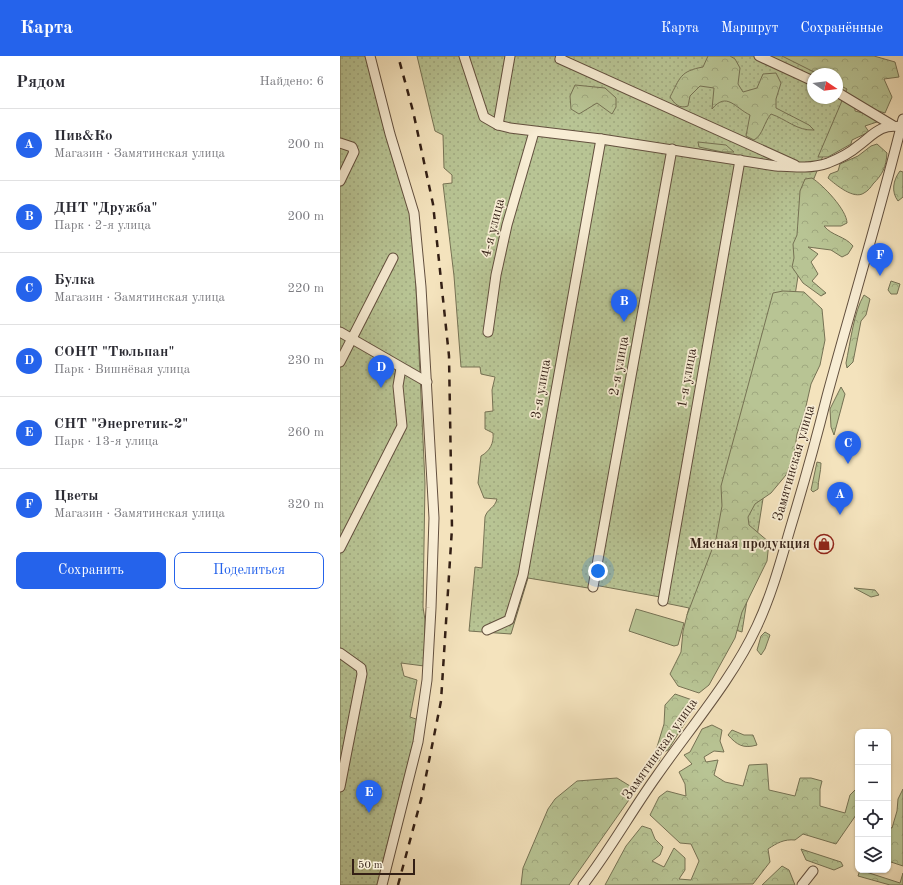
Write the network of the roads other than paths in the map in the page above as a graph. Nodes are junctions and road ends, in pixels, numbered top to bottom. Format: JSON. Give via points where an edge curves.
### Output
{"nodes":[{"id":1,"x":370,"y":56,"type":"edge"},
{"id":2,"x":464,"y":56,"type":"edge"},
{"id":3,"x":510,"y":56,"type":"edge"},
{"id":4,"x":561,"y":56,"type":"edge"},
{"id":5,"x":759,"y":56,"type":"edge"},
{"id":6,"x":807,"y":78,"type":"edge"},
{"id":7,"x":843,"y":95,"type":"edge"},
{"id":8,"x":899,"y":124,"type":"edge"},
{"id":9,"x":498,"y":125,"type":"junction"},
{"id":10,"x":534,"y":132,"type":"junction"},
{"id":11,"x":601,"y":139,"type":"junction"},
{"id":12,"x":340,"y":143,"type":"edge"},
{"id":13,"x":672,"y":150,"type":"junction"},
{"id":14,"x":740,"y":160,"type":"junction"},
{"id":15,"x":801,"y":168,"type":"junction"},
{"id":16,"x":340,"y":181,"type":"edge"},
{"id":17,"x":393,"y":258,"type":"dead end"},
{"id":18,"x":340,"y":332,"type":"edge"},
{"id":19,"x":488,"y":332,"type":"dead end"},
{"id":20,"x":352,"y":338,"type":"junction"},
{"id":21,"x":340,"y":362,"type":"edge"},
{"id":22,"x":402,"y":368,"type":"junction"},
{"id":23,"x":427,"y":382,"type":"junction"},
{"id":24,"x":340,"y":548,"type":"edge"},
{"id":25,"x":593,"y":587,"type":"dead end"},
{"id":26,"x":663,"y":601,"type":"dead end"},
{"id":27,"x":487,"y":630,"type":"dead end"},
{"id":28,"x":340,"y":653,"type":"edge"},
{"id":29,"x":340,"y":787,"type":"edge"},
{"id":30,"x":813,"y":871,"type":"dead end"},
{"id":31,"x":382,"y":885,"type":"edge"},
{"id":32,"x":583,"y":885,"type":"edge"},
{"id":33,"x":802,"y":885,"type":"edge"}],
"edges":[{"from":1,"to":23,"type":"street","via":[[414,213]]},
{"from":2,"to":9,"type":"street","via":[[484,117]]},
{"from":3,"to":9,"type":"street"},
{"from":4,"to":15,"type":"street","via":[[560,59]]},
{"from":5,"to":6,"type":"street"},
{"from":7,"to":8,"type":"street"},
{"from":8,"to":15,"type":"street","via":[[881,128],[857,148],[829,162]]},
{"from":8,"to":32,"type":"street","name":"Замятинская улица","via":[[891,170],[774,586],[763,614],[743,652],[711,701]]},
{"from":9,"to":10,"type":"street"},
{"from":10,"to":11,"type":"street"},
{"from":10,"to":19,"type":"street","name":"4-я улица","via":[[501,253]]},
{"from":11,"to":13,"type":"street"},
{"from":11,"to":27,"type":"street","name":"3-я улица","via":[[523,575],[509,620]]},
{"from":12,"to":16,"type":"street","via":[[352,147],[354,152]]},
{"from":13,"to":14,"type":"street"},
{"from":13,"to":25,"type":"street","name":"2-я улица"},
{"from":14,"to":15,"type":"street"},
{"from":14,"to":26,"type":"street","name":"1-я улица"},
{"from":17,"to":20,"type":"street"},
{"from":18,"to":20,"type":"street"},
{"from":20,"to":21,"type":"street"},
{"from":20,"to":22,"type":"street"},
{"from":22,"to":23,"type":"street"},
{"from":22,"to":24,"type":"street","via":[[398,386],[402,426]]},
{"from":23,"to":31,"type":"street","via":[[434,518],[427,680],[418,742]]},
{"from":28,"to":29,"type":"street","via":[[361,668],[362,674]]},
{"from":30,"to":33,"type":"street"}]}
